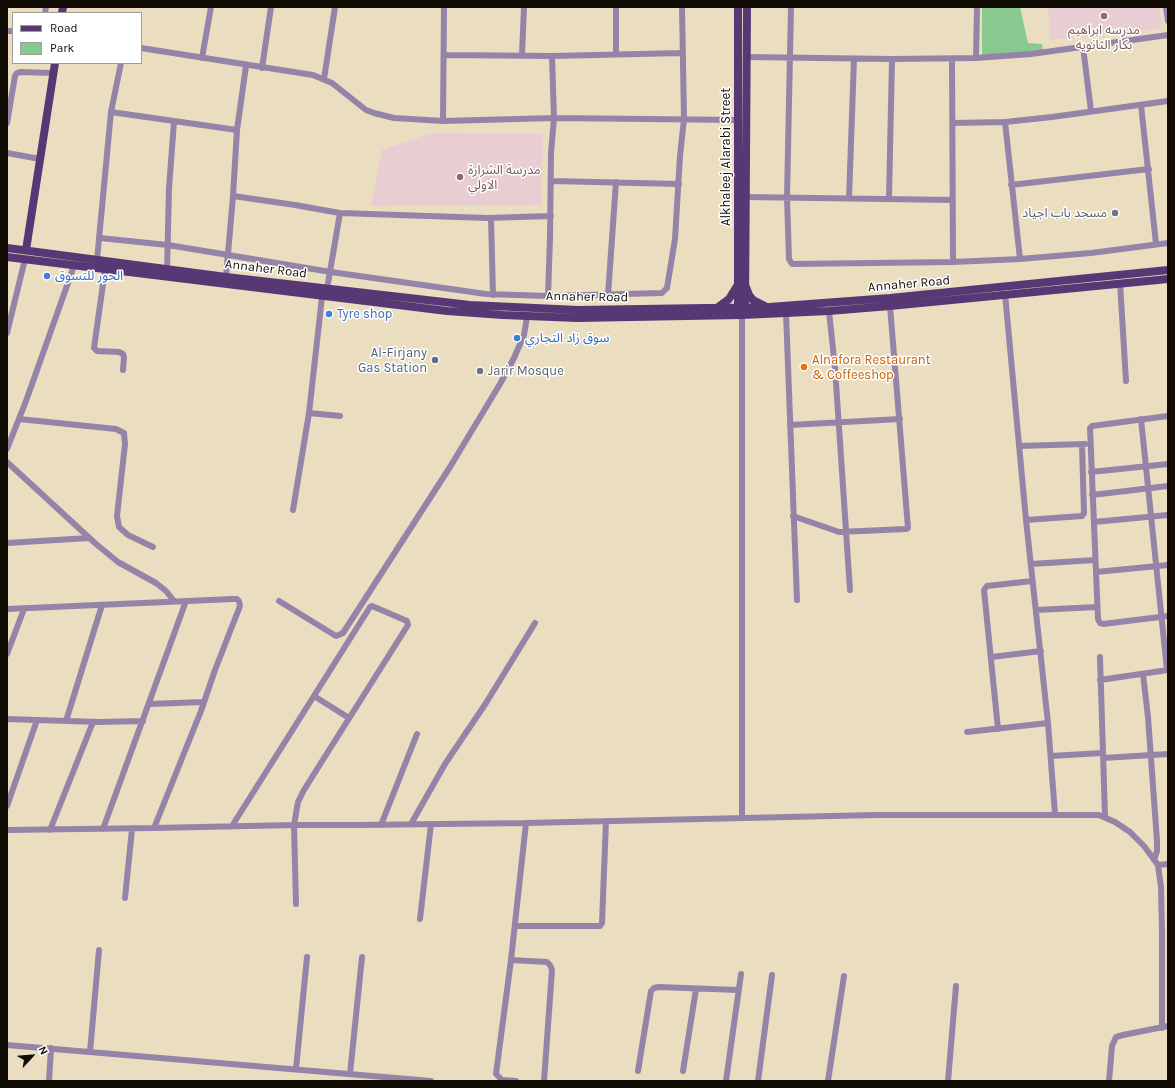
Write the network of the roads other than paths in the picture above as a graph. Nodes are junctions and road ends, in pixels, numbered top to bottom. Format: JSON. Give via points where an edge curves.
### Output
{"nodes":[{"id":1,"x":211,"y":7,"type":"edge"},
{"id":2,"x":271,"y":7,"type":"edge"},
{"id":3,"x":335,"y":7,"type":"edge"},
{"id":4,"x":444,"y":7,"type":"edge"},
{"id":5,"x":524,"y":7,"type":"edge"},
{"id":6,"x":616,"y":7,"type":"edge"},
{"id":7,"x":682,"y":7,"type":"edge"},
{"id":8,"x":738,"y":7,"type":"edge"},
{"id":9,"x":747,"y":7,"type":"edge"},
{"id":10,"x":791,"y":7,"type":"edge"},
{"id":11,"x":977,"y":7,"type":"edge"},
{"id":12,"x":1166,"y":7,"type":"edge"},
{"id":13,"x":1168,"y":21,"type":"edge"},
{"id":14,"x":1168,"y":35,"type":"edge"},
{"id":15,"x":1083,"y":47,"type":"junction"},
{"id":16,"x":142,"y":48,"type":"edge"},
{"id":17,"x":682,"y":53,"type":"junction"},
{"id":18,"x":616,"y":54,"type":"junction"},
{"id":19,"x":444,"y":55,"type":"junction"},
{"id":20,"x":522,"y":55,"type":"junction"},
{"id":21,"x":552,"y":56,"type":"junction"},
{"id":22,"x":747,"y":57,"type":"junction"},
{"id":23,"x":202,"y":58,"type":"junction"},
{"id":24,"x":789,"y":58,"type":"junction"},
{"id":25,"x":976,"y":58,"type":"junction"},
{"id":26,"x":854,"y":59,"type":"junction"},
{"id":27,"x":892,"y":59,"type":"junction"},
{"id":28,"x":952,"y":59,"type":"junction"},
{"id":29,"x":55,"y":64,"type":"edge"},
{"id":30,"x":120,"y":64,"type":"edge"},
{"id":31,"x":246,"y":66,"type":"junction"},
{"id":32,"x":262,"y":68,"type":"junction"},
{"id":33,"x":53,"y":74,"type":"junction"},
{"id":34,"x":324,"y":79,"type":"junction"},
{"id":35,"x":7,"y":81,"type":"edge"},
{"id":36,"x":14,"y":82,"type":"junction"},
{"id":37,"x":1168,"y":101,"type":"edge"},
{"id":38,"x":1141,"y":105,"type":"junction"},
{"id":39,"x":1091,"y":111,"type":"junction"},
{"id":40,"x":111,"y":112,"type":"junction"},
{"id":41,"x":554,"y":118,"type":"junction"},
{"id":42,"x":443,"y":120,"type":"junction"},
{"id":43,"x":684,"y":120,"type":"junction"},
{"id":44,"x":738,"y":120,"type":"junction"},
{"id":45,"x":174,"y":122,"type":"junction"},
{"id":46,"x":1005,"y":122,"type":"junction"},
{"id":47,"x":7,"y":123,"type":"edge"},
{"id":48,"x":953,"y":123,"type":"junction"},
{"id":49,"x":237,"y":130,"type":"junction"},
{"id":50,"x":7,"y":153,"type":"edge"},
{"id":51,"x":40,"y":159,"type":"junction"},
{"id":52,"x":1149,"y":169,"type":"junction"},
{"id":53,"x":552,"y":182,"type":"junction"},
{"id":54,"x":616,"y":182,"type":"junction"},
{"id":55,"x":679,"y":184,"type":"junction"},
{"id":56,"x":1012,"y":185,"type":"junction"},
{"id":57,"x":233,"y":196,"type":"junction"},
{"id":58,"x":745,"y":197,"type":"junction"},
{"id":59,"x":788,"y":198,"type":"junction"},
{"id":60,"x":849,"y":198,"type":"junction"},
{"id":61,"x":889,"y":198,"type":"junction"},
{"id":62,"x":953,"y":200,"type":"junction"},
{"id":63,"x":340,"y":213,"type":"junction"},
{"id":64,"x":551,"y":216,"type":"junction"},
{"id":65,"x":491,"y":218,"type":"junction"},
{"id":66,"x":28,"y":236,"type":"junction"},
{"id":67,"x":100,"y":238,"type":"junction"},
{"id":68,"x":1168,"y":243,"type":"edge"},
{"id":69,"x":1156,"y":244,"type":"junction"},
{"id":70,"x":168,"y":246,"type":"junction"},
{"id":71,"x":9,"y":248,"type":"edge"},
{"id":72,"x":26,"y":250,"type":"junction"},
{"id":73,"x":41,"y":252,"type":"junction"},
{"id":74,"x":228,"y":255,"type":"junction"},
{"id":75,"x":7,"y":257,"type":"edge"},
{"id":76,"x":1020,"y":259,"type":"junction"},
{"id":77,"x":25,"y":260,"type":"junction"},
{"id":78,"x":97,"y":260,"type":"junction"},
{"id":79,"x":953,"y":262,"type":"junction"},
{"id":80,"x":74,"y":266,"type":"junction"},
{"id":81,"x":105,"y":270,"type":"junction"},
{"id":82,"x":1168,"y":270,"type":"edge"},
{"id":83,"x":331,"y":272,"type":"junction"},
{"id":84,"x":167,"y":273,"type":"junction"},
{"id":85,"x":226,"y":277,"type":"junction"},
{"id":86,"x":1168,"y":279,"type":"edge"},
{"id":87,"x":741,"y":284,"type":"junction"},
{"id":88,"x":1120,"y":284,"type":"junction"},
{"id":89,"x":328,"y":289,"type":"junction"},
{"id":90,"x":1005,"y":294,"type":"junction"},
{"id":91,"x":493,"y":295,"type":"junction"},
{"id":92,"x":608,"y":295,"type":"junction"},
{"id":93,"x":548,"y":296,"type":"junction"},
{"id":94,"x":322,"y":297,"type":"junction"},
{"id":95,"x":890,"y":306,"type":"junction"},
{"id":96,"x":769,"y":307,"type":"junction"},
{"id":97,"x":715,"y":309,"type":"junction"},
{"id":98,"x":741,"y":310,"type":"junction"},
{"id":99,"x":829,"y":311,"type":"junction"},
{"id":100,"x":786,"y":313,"type":"junction"},
{"id":101,"x":527,"y":317,"type":"junction"},
{"id":102,"x":7,"y":333,"type":"edge"},
{"id":103,"x":123,"y":370,"type":"dead end"},
{"id":104,"x":1126,"y":381,"type":"dead end"},
{"id":105,"x":309,"y":413,"type":"junction"},
{"id":106,"x":340,"y":416,"type":"dead end"},
{"id":107,"x":1168,"y":416,"type":"edge"},
{"id":108,"x":19,"y":419,"type":"junction"},
{"id":109,"x":900,"y":419,"type":"junction"},
{"id":110,"x":1140,"y":420,"type":"junction"},
{"id":111,"x":839,"y":423,"type":"junction"},
{"id":112,"x":790,"y":425,"type":"junction"},
{"id":113,"x":1082,"y":444,"type":"junction"},
{"id":114,"x":1090,"y":444,"type":"junction"},
{"id":115,"x":1019,"y":446,"type":"junction"},
{"id":116,"x":7,"y":449,"type":"edge"},
{"id":117,"x":7,"y":462,"type":"edge"},
{"id":118,"x":1168,"y":464,"type":"edge"},
{"id":119,"x":1146,"y":466,"type":"junction"},
{"id":120,"x":1092,"y":472,"type":"junction"},
{"id":121,"x":1168,"y":486,"type":"edge"},
{"id":122,"x":1148,"y":488,"type":"junction"},
{"id":123,"x":1092,"y":495,"type":"junction"},
{"id":124,"x":293,"y":510,"type":"dead end"},
{"id":125,"x":1168,"y":515,"type":"edge"},
{"id":126,"x":794,"y":516,"type":"junction"},
{"id":127,"x":1151,"y":517,"type":"junction"},
{"id":128,"x":1026,"y":520,"type":"junction"},
{"id":129,"x":1094,"y":522,"type":"junction"},
{"id":130,"x":847,"y":532,"type":"junction"},
{"id":131,"x":89,"y":538,"type":"junction"},
{"id":132,"x":7,"y":543,"type":"edge"},
{"id":133,"x":153,"y":547,"type":"dead end"},
{"id":134,"x":1095,"y":560,"type":"junction"},
{"id":135,"x":1030,"y":564,"type":"junction"},
{"id":136,"x":1168,"y":565,"type":"edge"},
{"id":137,"x":1156,"y":566,"type":"junction"},
{"id":138,"x":1096,"y":572,"type":"junction"},
{"id":139,"x":1032,"y":581,"type":"junction"},
{"id":140,"x":850,"y":590,"type":"dead end"},
{"id":141,"x":797,"y":600,"type":"dead end"},
{"id":142,"x":174,"y":601,"type":"junction"},
{"id":143,"x":186,"y":601,"type":"junction"},
{"id":144,"x":279,"y":601,"type":"dead end"},
{"id":145,"x":102,"y":604,"type":"junction"},
{"id":146,"x":1098,"y":608,"type":"junction"},
{"id":147,"x":7,"y":609,"type":"edge"},
{"id":148,"x":24,"y":609,"type":"junction"},
{"id":149,"x":1036,"y":610,"type":"junction"},
{"id":150,"x":1165,"y":616,"type":"edge"},
{"id":151,"x":535,"y":623,"type":"dead end"},
{"id":152,"x":1041,"y":650,"type":"junction"},
{"id":153,"x":7,"y":654,"type":"edge"},
{"id":154,"x":992,"y":656,"type":"junction"},
{"id":155,"x":1100,"y":657,"type":"dead end"},
{"id":156,"x":1168,"y":670,"type":"edge"},
{"id":157,"x":1143,"y":674,"type":"junction"},
{"id":158,"x":1100,"y":680,"type":"junction"},
{"id":159,"x":314,"y":696,"type":"junction"},
{"id":160,"x":204,"y":702,"type":"junction"},
{"id":161,"x":149,"y":704,"type":"junction"},
{"id":162,"x":349,"y":718,"type":"junction"},
{"id":163,"x":7,"y":719,"type":"edge"},
{"id":164,"x":37,"y":720,"type":"junction"},
{"id":165,"x":66,"y":720,"type":"junction"},
{"id":166,"x":143,"y":721,"type":"junction"},
{"id":167,"x":93,"y":722,"type":"junction"},
{"id":168,"x":1048,"y":723,"type":"junction"},
{"id":169,"x":998,"y":729,"type":"junction"},
{"id":170,"x":967,"y":732,"type":"dead end"},
{"id":171,"x":417,"y":734,"type":"dead end"},
{"id":172,"x":1168,"y":754,"type":"edge"},
{"id":173,"x":1103,"y":755,"type":"junction"},
{"id":174,"x":1151,"y":755,"type":"junction"},
{"id":175,"x":1051,"y":756,"type":"junction"},
{"id":176,"x":7,"y":806,"type":"edge"},
{"id":177,"x":1055,"y":814,"type":"junction"},
{"id":178,"x":1105,"y":816,"type":"junction"},
{"id":179,"x":742,"y":818,"type":"junction"},
{"id":180,"x":606,"y":821,"type":"junction"},
{"id":181,"x":526,"y":822,"type":"junction"},
{"id":182,"x":411,"y":824,"type":"junction"},
{"id":183,"x":431,"y":824,"type":"junction"},
{"id":184,"x":294,"y":825,"type":"junction"},
{"id":185,"x":381,"y":825,"type":"junction"},
{"id":186,"x":232,"y":826,"type":"junction"},
{"id":187,"x":154,"y":828,"type":"junction"},
{"id":188,"x":103,"y":829,"type":"junction"},
{"id":189,"x":132,"y":829,"type":"junction"},
{"id":190,"x":7,"y":830,"type":"edge"},
{"id":191,"x":50,"y":830,"type":"junction"},
{"id":192,"x":1156,"y":862,"type":"junction"},
{"id":193,"x":1168,"y":864,"type":"edge"},
{"id":194,"x":125,"y":898,"type":"dead end"},
{"id":195,"x":296,"y":904,"type":"dead end"},
{"id":196,"x":420,"y":919,"type":"dead end"},
{"id":197,"x":515,"y":926,"type":"junction"},
{"id":198,"x":99,"y":950,"type":"dead end"},
{"id":199,"x":307,"y":957,"type":"dead end"},
{"id":200,"x":362,"y":957,"type":"dead end"},
{"id":201,"x":511,"y":960,"type":"junction"},
{"id":202,"x":740,"y":974,"type":"dead end"},
{"id":203,"x":772,"y":975,"type":"dead end"},
{"id":204,"x":844,"y":976,"type":"dead end"},
{"id":205,"x":956,"y":986,"type":"dead end"},
{"id":206,"x":696,"y":989,"type":"junction"},
{"id":207,"x":738,"y":990,"type":"junction"},
{"id":208,"x":1165,"y":1027,"type":"edge"},
{"id":209,"x":7,"y":1045,"type":"edge"},
{"id":210,"x":51,"y":1048,"type":"junction"},
{"id":211,"x":90,"y":1052,"type":"junction"},
{"id":212,"x":296,"y":1070,"type":"junction"},
{"id":213,"x":638,"y":1071,"type":"dead end"},
{"id":214,"x":683,"y":1071,"type":"dead end"},
{"id":215,"x":350,"y":1074,"type":"junction"},
{"id":216,"x":390,"y":1079,"type":"edge"},
{"id":217,"x":49,"y":1081,"type":"edge"},
{"id":218,"x":431,"y":1081,"type":"edge"},
{"id":219,"x":516,"y":1081,"type":"edge"},
{"id":220,"x":544,"y":1081,"type":"edge"},
{"id":221,"x":726,"y":1081,"type":"edge"},
{"id":222,"x":758,"y":1081,"type":"edge"},
{"id":223,"x":828,"y":1081,"type":"edge"},
{"id":224,"x":948,"y":1081,"type":"edge"},
{"id":225,"x":1110,"y":1081,"type":"edge"}],
"edges":[{"from":1,"to":23,"type":"street"},
{"from":2,"to":32,"type":"street"},
{"from":3,"to":34,"type":"street"},
{"from":4,"to":19,"type":"street"},
{"from":5,"to":20,"type":"street"},
{"from":6,"to":18,"type":"street"},
{"from":7,"to":17,"type":"street"},
{"from":8,"to":44,"type":"main road","name":"Alkhaleej Alarabi Street"},
{"from":9,"to":22,"type":"main road","name":"Alkhaleej Alarabi Street"},
{"from":10,"to":24,"type":"street"},
{"from":11,"to":25,"type":"street"},
{"from":12,"to":13,"type":"street"},
{"from":14,"to":15,"type":"street"},
{"from":15,"to":25,"type":"street"},
{"from":15,"to":39,"type":"street"},
{"from":16,"to":23,"type":"street"},
{"from":17,"to":18,"type":"street"},
{"from":17,"to":43,"type":"street"},
{"from":18,"to":21,"type":"street"},
{"from":19,"to":20,"type":"street"},
{"from":19,"to":42,"type":"street"},
{"from":20,"to":21,"type":"street"},
{"from":21,"to":41,"type":"street"},
{"from":22,"to":24,"type":"street"},
{"from":22,"to":58,"type":"main road","name":"Alkhaleej Alarabi Street"},
{"from":23,"to":31,"type":"street"},
{"from":24,"to":26,"type":"street"},
{"from":24,"to":59,"type":"street"},
{"from":25,"to":28,"type":"street"},
{"from":26,"to":27,"type":"street"},
{"from":26,"to":60,"type":"street"},
{"from":27,"to":28,"type":"street"},
{"from":27,"to":61,"type":"street"},
{"from":28,"to":48,"type":"street"},
{"from":29,"to":33,"type":"main road"},
{"from":30,"to":40,"type":"street"},
{"from":31,"to":32,"type":"street"},
{"from":31,"to":49,"type":"street"},
{"from":32,"to":34,"type":"street"},
{"from":33,"to":36,"type":"street","via":[[20,72],[15,76]]},
{"from":33,"to":51,"type":"main road"},
{"from":34,"to":42,"type":"street","via":[[358,105],[374,113],[394,118]]},
{"from":35,"to":36,"type":"street"},
{"from":36,"to":47,"type":"street"},
{"from":37,"to":38,"type":"street"},
{"from":38,"to":39,"type":"street"},
{"from":38,"to":52,"type":"street"},
{"from":39,"to":46,"type":"street"},
{"from":40,"to":45,"type":"street"},
{"from":40,"to":67,"type":"street"},
{"from":41,"to":42,"type":"street"},
{"from":41,"to":43,"type":"street"},
{"from":41,"to":53,"type":"street"},
{"from":43,"to":44,"type":"street"},
{"from":43,"to":55,"type":"street"},
{"from":44,"to":87,"type":"main road","name":"Alkhaleej Alarabi Street"},
{"from":45,"to":49,"type":"street"},
{"from":45,"to":70,"type":"street"},
{"from":46,"to":48,"type":"street"},
{"from":46,"to":56,"type":"street"},
{"from":48,"to":62,"type":"street"},
{"from":49,"to":57,"type":"street"},
{"from":50,"to":51,"type":"street"},
{"from":51,"to":66,"type":"main road"},
{"from":52,"to":56,"type":"street"},
{"from":52,"to":69,"type":"street"},
{"from":53,"to":54,"type":"street"},
{"from":53,"to":64,"type":"street"},
{"from":54,"to":55,"type":"street"},
{"from":54,"to":92,"type":"street"},
{"from":55,"to":92,"type":"street","via":[[675,239],[666,290],[662,293]]},
{"from":56,"to":76,"type":"street"},
{"from":57,"to":63,"type":"street"},
{"from":57,"to":74,"type":"street"},
{"from":58,"to":59,"type":"street"},
{"from":58,"to":87,"type":"main road","name":"Alkhaleej Alarabi Street"},
{"from":59,"to":60,"type":"street"},
{"from":59,"to":79,"type":"street","via":[[789,259],[792,264]]},
{"from":60,"to":61,"type":"street"},
{"from":61,"to":62,"type":"street"},
{"from":62,"to":79,"type":"street"},
{"from":63,"to":65,"type":"street"},
{"from":63,"to":83,"type":"street"},
{"from":64,"to":65,"type":"street"},
{"from":64,"to":93,"type":"street"},
{"from":65,"to":91,"type":"street"},
{"from":66,"to":71,"type":"main road"},
{"from":66,"to":72,"type":"main road"},
{"from":66,"to":73,"type":"main road"},
{"from":67,"to":70,"type":"street"},
{"from":67,"to":78,"type":"street"},
{"from":68,"to":69,"type":"street"},
{"from":69,"to":76,"type":"street"},
{"from":70,"to":74,"type":"street"},
{"from":70,"to":84,"type":"street"},
{"from":71,"to":72,"type":"main road","name":"Annaher Road"},
{"from":72,"to":73,"type":"main road","name":"Annaher Road"},
{"from":73,"to":78,"type":"main road","name":"Annaher Road"},
{"from":74,"to":83,"type":"street"},
{"from":74,"to":85,"type":"street"},
{"from":75,"to":77,"type":"main road","name":"Annaher Road"},
{"from":76,"to":79,"type":"street"},
{"from":77,"to":80,"type":"main road","name":"Annaher Road"},
{"from":77,"to":102,"type":"street"},
{"from":78,"to":84,"type":"main road","name":"Annaher Road"},
{"from":80,"to":81,"type":"main road","name":"Annaher Road"},
{"from":80,"to":108,"type":"street"},
{"from":81,"to":84,"type":"main road","name":"Annaher Road"},
{"from":81,"to":103,"type":"street","via":[[94,348],[97,351],[123,354]]},
{"from":82,"to":96,"type":"main road","name":"Annaher Road","via":[[890,298]]},
{"from":83,"to":89,"type":"street"},
{"from":83,"to":91,"type":"street"},
{"from":84,"to":85,"type":"main road","name":"Annaher Road"},
{"from":84,"to":94,"type":"main road","name":"Annaher Road"},
{"from":85,"to":89,"type":"main road","name":"Annaher Road"},
{"from":86,"to":88,"type":"main road","name":"Annaher Road"},
{"from":87,"to":96,"type":"main road","via":[[753,300]]},
{"from":87,"to":97,"type":"main road","via":[[729,299]]},
{"from":87,"to":98,"type":"main road","name":"Alkhaleej Alarabi Street"},
{"from":88,"to":90,"type":"main road","name":"Annaher Road"},
{"from":88,"to":104,"type":"street"},
{"from":89,"to":97,"type":"main road","name":"Annaher Road","via":[[470,305],[527,308]]},
{"from":90,"to":95,"type":"main road","name":"Annaher Road"},
{"from":90,"to":115,"type":"street"},
{"from":91,"to":93,"type":"street"},
{"from":92,"to":93,"type":"street"},
{"from":94,"to":101,"type":"main road","name":"Annaher Road"},
{"from":94,"to":105,"type":"street"},
{"from":95,"to":99,"type":"main road","name":"Annaher Road"},
{"from":95,"to":109,"type":"street"},
{"from":96,"to":98,"type":"main road","name":"Annaher Road"},
{"from":97,"to":98,"type":"main road","name":"Annaher Road"},
{"from":98,"to":100,"type":"main road","name":"Annaher Road"},
{"from":98,"to":101,"type":"main road","name":"Annaher Road","via":[[577,318]]},
{"from":98,"to":179,"type":"street"},
{"from":99,"to":100,"type":"main road","name":"Annaher Road"},
{"from":99,"to":111,"type":"street"},
{"from":100,"to":112,"type":"street"},
{"from":101,"to":144,"type":"street","via":[[524,335],[500,384],[343,634],[336,636]]},
{"from":105,"to":106,"type":"street"},
{"from":105,"to":124,"type":"street"},
{"from":107,"to":110,"type":"street"},
{"from":108,"to":116,"type":"street"},
{"from":108,"to":133,"type":"street","via":[[116,429],[124,433],[117,516],[119,527],[128,535]]},
{"from":109,"to":111,"type":"street"},
{"from":109,"to":130,"type":"street","via":[[908,528]]},
{"from":110,"to":114,"type":"street","via":[[1090,426]]},
{"from":110,"to":119,"type":"street"},
{"from":111,"to":112,"type":"street"},
{"from":111,"to":130,"type":"street"},
{"from":112,"to":126,"type":"street"},
{"from":113,"to":114,"type":"street"},
{"from":113,"to":115,"type":"street"},
{"from":113,"to":128,"type":"street","via":[[1082,516]]},
{"from":114,"to":120,"type":"street"},
{"from":115,"to":128,"type":"street"},
{"from":117,"to":131,"type":"street"},
{"from":118,"to":119,"type":"street"},
{"from":119,"to":120,"type":"street"},
{"from":119,"to":122,"type":"street"},
{"from":120,"to":123,"type":"street"},
{"from":121,"to":122,"type":"street"},
{"from":122,"to":123,"type":"street"},
{"from":122,"to":127,"type":"street"},
{"from":123,"to":129,"type":"street"},
{"from":125,"to":127,"type":"street"},
{"from":126,"to":130,"type":"street"},
{"from":126,"to":141,"type":"street"},
{"from":127,"to":129,"type":"street"},
{"from":127,"to":137,"type":"street"},
{"from":128,"to":135,"type":"street"},
{"from":129,"to":134,"type":"street"},
{"from":130,"to":140,"type":"street"},
{"from":131,"to":132,"type":"street"},
{"from":131,"to":142,"type":"street","via":[[118,562],[156,583]]},
{"from":134,"to":135,"type":"street"},
{"from":134,"to":138,"type":"street"},
{"from":135,"to":139,"type":"street"},
{"from":136,"to":137,"type":"street"},
{"from":137,"to":138,"type":"street"},
{"from":137,"to":150,"type":"street"},
{"from":138,"to":146,"type":"street"},
{"from":139,"to":149,"type":"street"},
{"from":139,"to":154,"type":"street","via":[[985,587]]},
{"from":142,"to":143,"type":"street"},
{"from":142,"to":145,"type":"street"},
{"from":143,"to":160,"type":"street","via":[[237,599],[240,606]]},
{"from":143,"to":161,"type":"street"},
{"from":145,"to":148,"type":"street"},
{"from":145,"to":165,"type":"street"},
{"from":146,"to":149,"type":"street"},
{"from":146,"to":150,"type":"street","via":[[1098,619],[1103,624]]},
{"from":147,"to":148,"type":"street"},
{"from":148,"to":153,"type":"street"},
{"from":149,"to":152,"type":"street"},
{"from":150,"to":156,"type":"street"},
{"from":151,"to":182,"type":"street","via":[[445,764]]},
{"from":152,"to":154,"type":"street"},
{"from":152,"to":168,"type":"street"},
{"from":154,"to":169,"type":"street"},
{"from":155,"to":158,"type":"street"},
{"from":156,"to":157,"type":"street"},
{"from":157,"to":158,"type":"street"},
{"from":157,"to":174,"type":"street"},
{"from":158,"to":173,"type":"street"},
{"from":159,"to":162,"type":"street"},
{"from":159,"to":162,"type":"street","via":[[371,606],[407,621],[408,625]]},
{"from":159,"to":186,"type":"street"},
{"from":160,"to":161,"type":"street"},
{"from":160,"to":187,"type":"street"},
{"from":161,"to":166,"type":"street"},
{"from":162,"to":184,"type":"street","via":[[304,790],[298,802]]},
{"from":163,"to":164,"type":"street"},
{"from":164,"to":165,"type":"street"},
{"from":164,"to":176,"type":"street"},
{"from":165,"to":167,"type":"street"},
{"from":166,"to":167,"type":"street"},
{"from":166,"to":188,"type":"street"},
{"from":167,"to":191,"type":"street"},
{"from":168,"to":169,"type":"street"},
{"from":168,"to":175,"type":"street"},
{"from":169,"to":170,"type":"street"},
{"from":171,"to":185,"type":"street"},
{"from":172,"to":174,"type":"street"},
{"from":173,"to":174,"type":"street"},
{"from":173,"to":175,"type":"street"},
{"from":173,"to":178,"type":"street"},
{"from":174,"to":192,"type":"street"},
{"from":175,"to":177,"type":"street"},
{"from":177,"to":178,"type":"street"},
{"from":177,"to":179,"type":"street"},
{"from":178,"to":192,"type":"street","via":[[1130,832]]},
{"from":179,"to":180,"type":"street"},
{"from":180,"to":181,"type":"street"},
{"from":180,"to":197,"type":"street","via":[[600,926]]},
{"from":181,"to":183,"type":"street"},
{"from":181,"to":197,"type":"street"},
{"from":182,"to":183,"type":"street"},
{"from":182,"to":185,"type":"street"},
{"from":183,"to":196,"type":"street"},
{"from":184,"to":185,"type":"street"},
{"from":184,"to":186,"type":"street"},
{"from":184,"to":195,"type":"street"},
{"from":186,"to":187,"type":"street"},
{"from":187,"to":189,"type":"street"},
{"from":188,"to":189,"type":"street"},
{"from":188,"to":191,"type":"street"},
{"from":189,"to":194,"type":"street"},
{"from":190,"to":191,"type":"street"},
{"from":192,"to":193,"type":"street"},
{"from":192,"to":208,"type":"street","via":[[1161,887]]},
{"from":197,"to":201,"type":"street"},
{"from":198,"to":211,"type":"street"},
{"from":199,"to":212,"type":"street"},
{"from":200,"to":215,"type":"street"},
{"from":201,"to":219,"type":"street","via":[[496,1074],[502,1080]]},
{"from":201,"to":220,"type":"street","via":[[547,962],[552,970]]},
{"from":202,"to":207,"type":"street"},
{"from":203,"to":222,"type":"street"},
{"from":204,"to":223,"type":"street"},
{"from":205,"to":224,"type":"street"},
{"from":206,"to":207,"type":"street"},
{"from":206,"to":213,"type":"street","via":[[659,986],[651,991]]},
{"from":206,"to":214,"type":"street"},
{"from":207,"to":221,"type":"street"},
{"from":208,"to":225,"type":"street","via":[[1116,1037],[1112,1046]]},
{"from":209,"to":210,"type":"street"},
{"from":210,"to":211,"type":"street"},
{"from":210,"to":217,"type":"street"},
{"from":211,"to":212,"type":"street"},
{"from":212,"to":215,"type":"street"},
{"from":215,"to":216,"type":"street"},
{"from":216,"to":218,"type":"street"}]}
